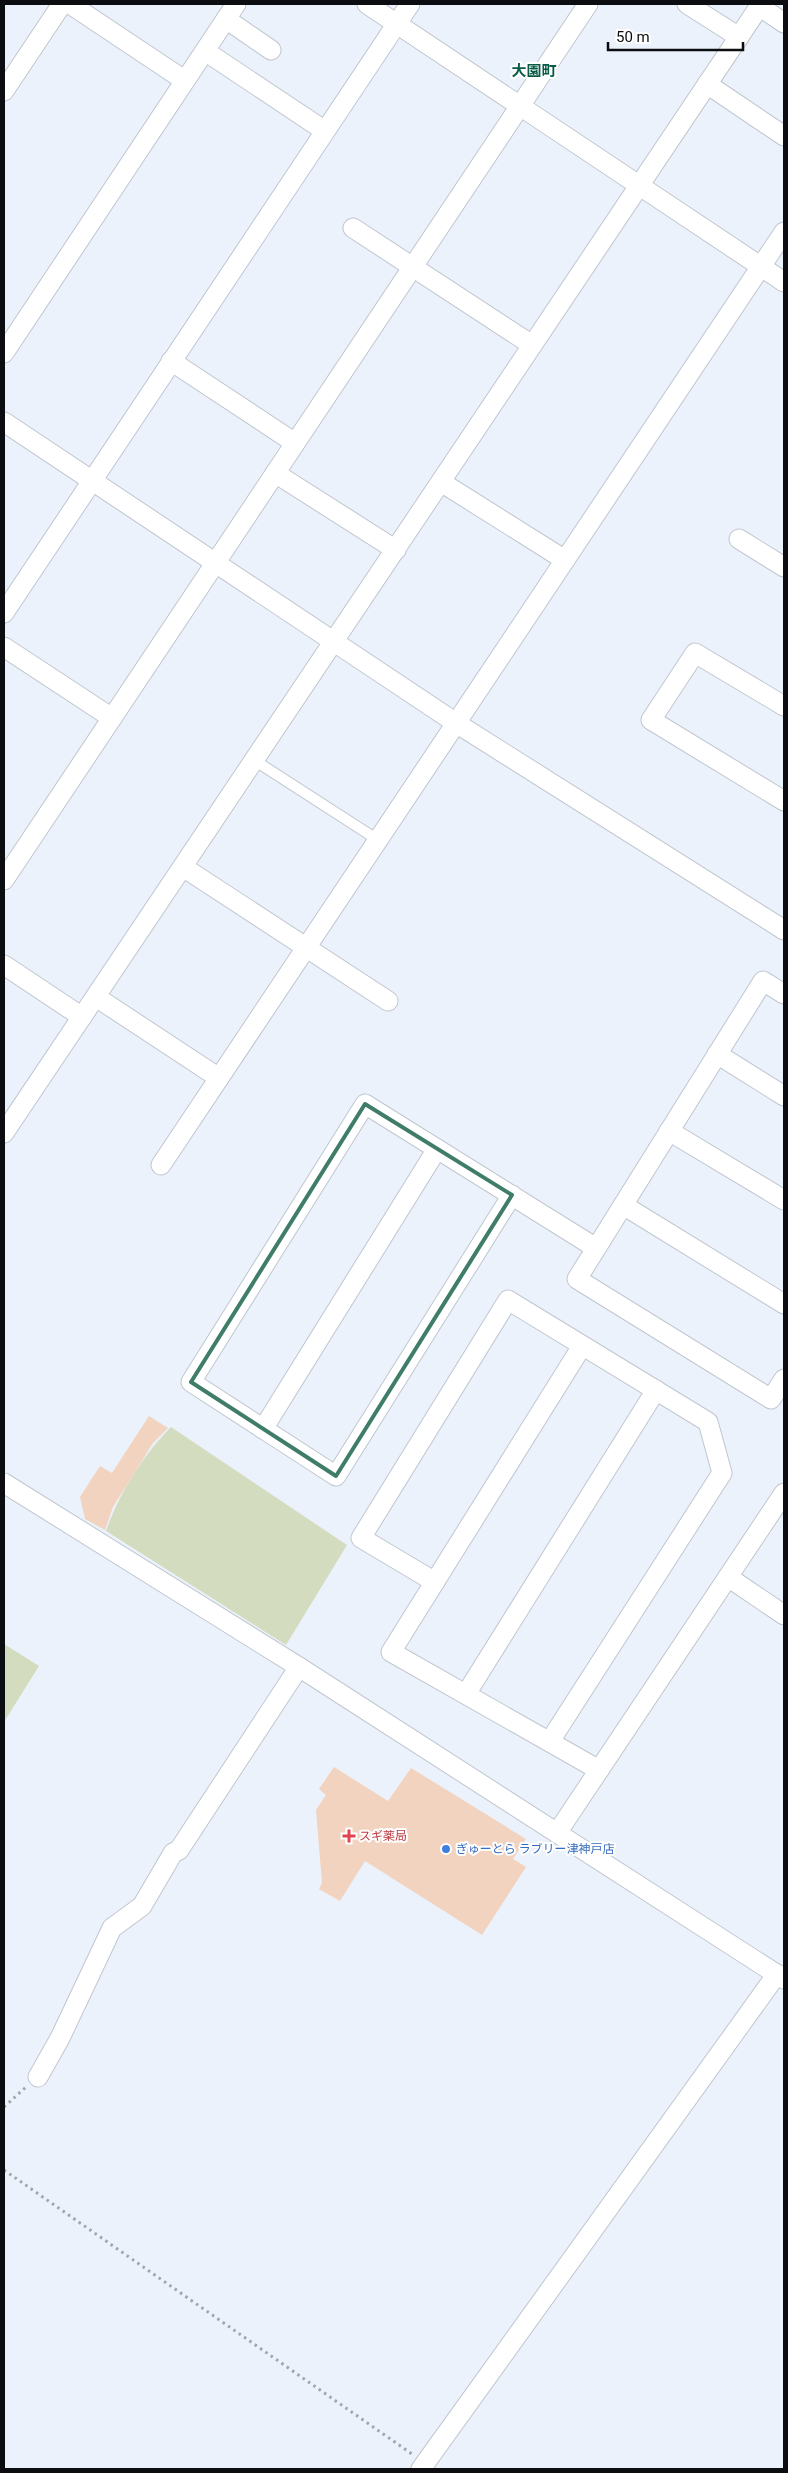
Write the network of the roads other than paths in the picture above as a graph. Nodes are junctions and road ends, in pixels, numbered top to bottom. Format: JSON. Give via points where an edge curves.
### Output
{"nodes":[{"id":1,"x":62,"y":4,"type":"edge"},
{"id":2,"x":70,"y":4,"type":"edge"},
{"id":3,"x":236,"y":4,"type":"edge"},
{"id":4,"x":367,"y":4,"type":"edge"},
{"id":5,"x":410,"y":4,"type":"edge"},
{"id":6,"x":588,"y":4,"type":"edge"},
{"id":7,"x":687,"y":4,"type":"edge"},
{"id":8,"x":760,"y":5,"type":"edge"},
{"id":9,"x":226,"y":19,"type":"junction"},
{"id":10,"x":784,"y":23,"type":"edge"},
{"id":11,"x":396,"y":24,"type":"junction"},
{"id":12,"x":738,"y":37,"type":"junction"},
{"id":13,"x":271,"y":50,"type":"dead end"},
{"id":14,"x":205,"y":51,"type":"junction"},
{"id":15,"x":184,"y":80,"type":"junction"},
{"id":16,"x":707,"y":84,"type":"junction"},
{"id":17,"x":4,"y":91,"type":"edge"},
{"id":18,"x":520,"y":106,"type":"junction"},
{"id":19,"x":325,"y":131,"type":"junction"},
{"id":20,"x":784,"y":136,"type":"edge"},
{"id":21,"x":639,"y":185,"type":"junction"},
{"id":22,"x":353,"y":228,"type":"dead end"},
{"id":23,"x":784,"y":232,"type":"edge"},
{"id":24,"x":761,"y":266,"type":"junction"},
{"id":25,"x":412,"y":267,"type":"junction"},
{"id":26,"x":784,"y":282,"type":"edge"},
{"id":27,"x":532,"y":345,"type":"junction"},
{"id":28,"x":4,"y":353,"type":"edge"},
{"id":29,"x":172,"y":361,"type":"junction"},
{"id":30,"x":4,"y":422,"type":"edge"},
{"id":31,"x":295,"y":443,"type":"junction"},
{"id":32,"x":275,"y":473,"type":"junction"},
{"id":33,"x":92,"y":480,"type":"junction"},
{"id":34,"x":441,"y":482,"type":"junction"},
{"id":35,"x":739,"y":539,"type":"dead end"},
{"id":36,"x":396,"y":550,"type":"junction"},
{"id":37,"x":565,"y":560,"type":"junction"},
{"id":38,"x":216,"y":562,"type":"junction"},
{"id":39,"x":784,"y":567,"type":"edge"},
{"id":40,"x":4,"y":612,"type":"edge"},
{"id":41,"x":334,"y":640,"type":"junction"},
{"id":42,"x":4,"y":647,"type":"edge"},
{"id":43,"x":784,"y":706,"type":"edge"},
{"id":44,"x":112,"y":718,"type":"junction"},
{"id":45,"x":456,"y":724,"type":"junction"},
{"id":46,"x":254,"y":760,"type":"junction"},
{"id":47,"x":784,"y":801,"type":"edge"},
{"id":48,"x":378,"y":840,"type":"junction"},
{"id":49,"x":183,"y":867,"type":"junction"},
{"id":50,"x":4,"y":880,"type":"edge"},
{"id":51,"x":784,"y":930,"type":"edge"},
{"id":52,"x":306,"y":948,"type":"junction"},
{"id":53,"x":4,"y":965,"type":"edge"},
{"id":54,"x":784,"y":994,"type":"edge"},
{"id":55,"x":96,"y":997,"type":"junction"},
{"id":56,"x":388,"y":1001,"type":"dead end"},
{"id":57,"x":82,"y":1017,"type":"junction"},
{"id":58,"x":717,"y":1054,"type":"junction"},
{"id":59,"x":219,"y":1078,"type":"junction"},
{"id":60,"x":784,"y":1096,"type":"edge"},
{"id":61,"x":5,"y":1129,"type":"edge"},
{"id":62,"x":669,"y":1131,"type":"junction"},
{"id":63,"x":437,"y":1149,"type":"junction"},
{"id":64,"x":161,"y":1165,"type":"dead end"},
{"id":65,"x":512,"y":1195,"type":"junction"},
{"id":66,"x":784,"y":1200,"type":"edge"},
{"id":67,"x":623,"y":1205,"type":"junction"},
{"id":68,"x":596,"y":1248,"type":"junction"},
{"id":69,"x":784,"y":1304,"type":"edge"},
{"id":70,"x":582,"y":1346,"type":"junction"},
{"id":71,"x":784,"y":1379,"type":"edge"},
{"id":72,"x":656,"y":1390,"type":"junction"},
{"id":73,"x":263,"y":1428,"type":"junction"},
{"id":74,"x":4,"y":1483,"type":"edge"},
{"id":75,"x":784,"y":1493,"type":"edge"},
{"id":76,"x":728,"y":1577,"type":"junction"},
{"id":77,"x":434,"y":1582,"type":"junction"},
{"id":78,"x":784,"y":1615,"type":"edge"},
{"id":79,"x":299,"y":1667,"type":"junction"},
{"id":80,"x":466,"y":1694,"type":"junction"},
{"id":81,"x":550,"y":1741,"type":"junction"},
{"id":82,"x":599,"y":1770,"type":"junction"},
{"id":83,"x":557,"y":1832,"type":"junction"},
{"id":84,"x":781,"y":1976,"type":"edge"},
{"id":85,"x":38,"y":2077,"type":"road end"},
{"id":86,"x":421,"y":2469,"type":"edge"}],
"edges":[{"from":1,"to":17,"type":"street"},
{"from":2,"to":15,"type":"street"},
{"from":3,"to":9,"type":"street"},
{"from":4,"to":11,"type":"street"},
{"from":5,"to":11,"type":"street"},
{"from":6,"to":18,"type":"street"},
{"from":7,"to":12,"type":"street"},
{"from":8,"to":10,"type":"street"},
{"from":8,"to":12,"type":"street"},
{"from":9,"to":13,"type":"street"},
{"from":9,"to":14,"type":"street"},
{"from":11,"to":18,"type":"street"},
{"from":11,"to":19,"type":"street"},
{"from":12,"to":16,"type":"street"},
{"from":14,"to":15,"type":"street"},
{"from":14,"to":19,"type":"street"},
{"from":15,"to":28,"type":"street"},
{"from":16,"to":20,"type":"street"},
{"from":16,"to":21,"type":"street"},
{"from":18,"to":21,"type":"street"},
{"from":18,"to":25,"type":"street"},
{"from":19,"to":29,"type":"street"},
{"from":21,"to":24,"type":"street"},
{"from":21,"to":27,"type":"street"},
{"from":22,"to":25,"type":"street"},
{"from":23,"to":24,"type":"street"},
{"from":24,"to":26,"type":"street"},
{"from":24,"to":37,"type":"street"},
{"from":25,"to":27,"type":"street"},
{"from":25,"to":31,"type":"street"},
{"from":27,"to":34,"type":"street"},
{"from":29,"to":31,"type":"street"},
{"from":29,"to":33,"type":"street"},
{"from":30,"to":33,"type":"street"},
{"from":31,"to":32,"type":"street"},
{"from":32,"to":36,"type":"street"},
{"from":32,"to":38,"type":"street"},
{"from":33,"to":38,"type":"street"},
{"from":33,"to":40,"type":"street"},
{"from":34,"to":36,"type":"street"},
{"from":34,"to":37,"type":"street"},
{"from":35,"to":39,"type":"street"},
{"from":36,"to":41,"type":"street"},
{"from":37,"to":45,"type":"street"},
{"from":38,"to":41,"type":"street"},
{"from":38,"to":44,"type":"street"},
{"from":41,"to":45,"type":"street"},
{"from":41,"to":46,"type":"street"},
{"from":42,"to":44,"type":"street"},
{"from":43,"to":47,"type":"street","via":[[695,653],[651,720]]},
{"from":44,"to":50,"type":"street"},
{"from":45,"to":48,"type":"street"},
{"from":45,"to":51,"type":"street"},
{"from":46,"to":48,"type":"lane"},
{"from":46,"to":49,"type":"street"},
{"from":48,"to":52,"type":"street"},
{"from":49,"to":52,"type":"street"},
{"from":49,"to":55,"type":"street"},
{"from":52,"to":56,"type":"street"},
{"from":52,"to":59,"type":"street"},
{"from":53,"to":57,"type":"street"},
{"from":54,"to":58,"type":"street","via":[[763,980]]},
{"from":55,"to":57,"type":"street"},
{"from":55,"to":59,"type":"street"},
{"from":57,"to":61,"type":"street"},
{"from":58,"to":60,"type":"street"},
{"from":58,"to":62,"type":"street"},
{"from":59,"to":64,"type":"street"},
{"from":62,"to":66,"type":"street"},
{"from":62,"to":67,"type":"street"},
{"from":63,"to":65,"type":"street"},
{"from":63,"to":73,"type":"street"},
{"from":63,"to":73,"type":"street","via":[[365,1104],[191,1382]]},
{"from":65,"to":68,"type":"street"},
{"from":65,"to":73,"type":"street","via":[[336,1476]]},
{"from":67,"to":68,"type":"street"},
{"from":67,"to":69,"type":"street"},
{"from":68,"to":71,"type":"street","via":[[577,1279],[771,1399]]},
{"from":70,"to":72,"type":"street"},
{"from":70,"to":77,"type":"street"},
{"from":70,"to":77,"type":"street","via":[[508,1300],[361,1538]]},
{"from":72,"to":80,"type":"street"},
{"from":72,"to":81,"type":"street","via":[[708,1422],[722,1472]]},
{"from":74,"to":79,"type":"street"},
{"from":75,"to":76,"type":"street"},
{"from":76,"to":78,"type":"street"},
{"from":76,"to":82,"type":"street"},
{"from":77,"to":80,"type":"street","via":[[391,1652]]},
{"from":79,"to":83,"type":"street"},
{"from":79,"to":85,"type":"street","via":[[180,1850],[173,1853],[142,1906],[112,1928]]},
{"from":80,"to":81,"type":"street"},
{"from":81,"to":82,"type":"street"},
{"from":82,"to":83,"type":"street"},
{"from":83,"to":84,"type":"street"},
{"from":84,"to":86,"type":"street"}]}
